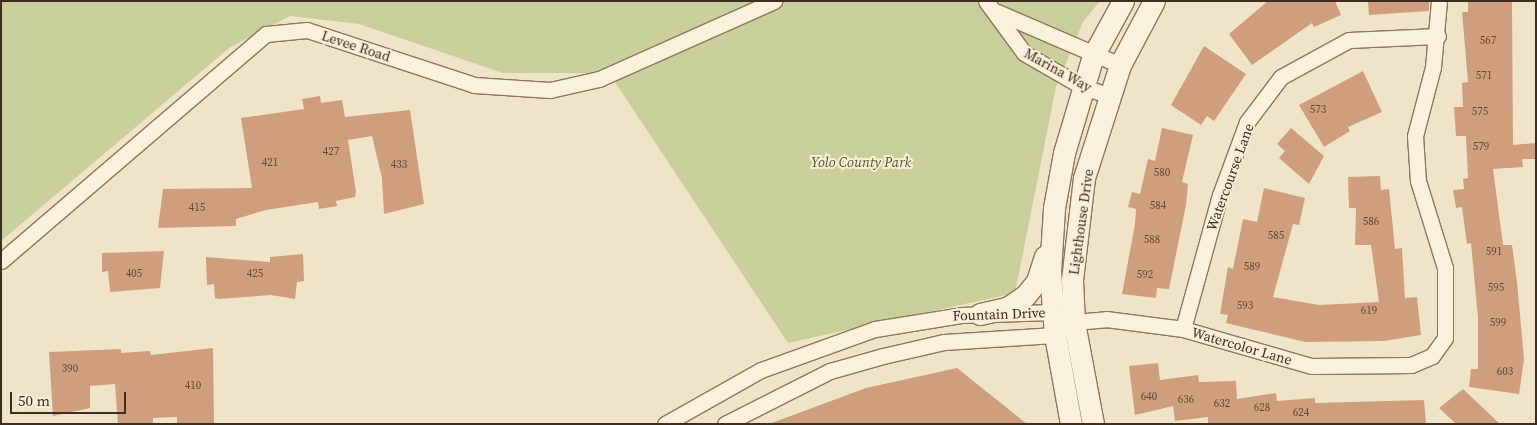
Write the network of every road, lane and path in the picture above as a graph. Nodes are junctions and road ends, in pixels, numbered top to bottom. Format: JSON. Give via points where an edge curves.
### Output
{"nodes":[{"id":1,"x":774,"y":1,"type":"edge"},
{"id":2,"x":1124,"y":1,"type":"edge"},
{"id":3,"x":1154,"y":1,"type":"edge"},
{"id":4,"x":1438,"y":1,"type":"edge"},
{"id":5,"x":992,"y":7,"type":"edge"},
{"id":6,"x":1438,"y":36,"type":"junction"},
{"id":7,"x":1093,"y":56,"type":"junction"},
{"id":8,"x":1120,"y":65,"type":"junction"},
{"id":9,"x":1084,"y":87,"type":"junction"},
{"id":10,"x":1110,"y":96,"type":"junction"},
{"id":11,"x":1052,"y":237,"type":"junction"},
{"id":12,"x":1,"y":261,"type":"edge"},
{"id":13,"x":1053,"y":312,"type":"junction"},
{"id":14,"x":980,"y":314,"type":"junction"},
{"id":15,"x":1074,"y":322,"type":"junction"},
{"id":16,"x":1183,"y":329,"type":"junction"},
{"id":17,"x":1055,"y":335,"type":"junction"},
{"id":18,"x":665,"y":424,"type":"edge"},
{"id":19,"x":725,"y":424,"type":"edge"},
{"id":20,"x":1071,"y":424,"type":"edge"},
{"id":21,"x":1093,"y":424,"type":"edge"}],
"edges":[{"from":1,"to":12,"type":"street","name":"Levee Road","via":[[599,79],[550,90],[474,85],[307,30],[266,34]]},
{"from":2,"to":7,"type":"street","name":"Lighthouse Drive"},
{"from":3,"to":8,"type":"street","name":"Lighthouse Drive"},
{"from":4,"to":6,"type":"street","name":"Watercolor Lane"},
{"from":5,"to":7,"type":"street","name":"Marina Way"},
{"from":5,"to":9,"type":"street","name":"Marina Way","via":[[1010,40],[1024,52]]},
{"from":6,"to":16,"type":"street","name":"Watercourse Lane","via":[[1350,40],[1281,77],[1247,122],[1220,195]]},
{"from":6,"to":16,"type":"street","name":"Watercolor Lane","via":[[1415,136],[1418,181],[1445,268],[1445,338],[1432,356],[1411,365],[1311,366]]},
{"from":7,"to":8,"type":"street","name":"Marina Way"},
{"from":7,"to":9,"type":"street","name":"Lighthouse Drive"},
{"from":8,"to":10,"type":"street","name":"Lighthouse Drive"},
{"from":9,"to":10,"type":"street","name":"Marina Way"},
{"from":9,"to":11,"type":"street","name":"Lighthouse Drive","via":[[1064,153]]},
{"from":10,"to":15,"type":"street","name":"Lighthouse Drive","via":[[1084,178],[1072,280]]},
{"from":11,"to":13,"type":"street","name":"Lighthouse Drive"},
{"from":11,"to":14,"type":"street","via":[[1037,281],[1025,296],[1008,308]]},
{"from":13,"to":14,"type":"street","name":"Fountain Drive"},
{"from":13,"to":15,"type":"street","name":"Fountain Drive"},
{"from":13,"to":17,"type":"street","name":"Lighthouse Drive"},
{"from":14,"to":18,"type":"street","name":"Fountain Drive","via":[[914,321],[820,346],[761,370]]},
{"from":15,"to":16,"type":"street","name":"Watercolor Lane","via":[[1106,319]]},
{"from":15,"to":17,"type":"street","name":"Fountain Drive"},
{"from":15,"to":21,"type":"street","name":"Lighthouse Drive"},
{"from":17,"to":19,"type":"street","name":"Fountain Drive","via":[[944,342],[883,356],[830,372]]},
{"from":17,"to":20,"type":"street","name":"Lighthouse Drive"}]}
